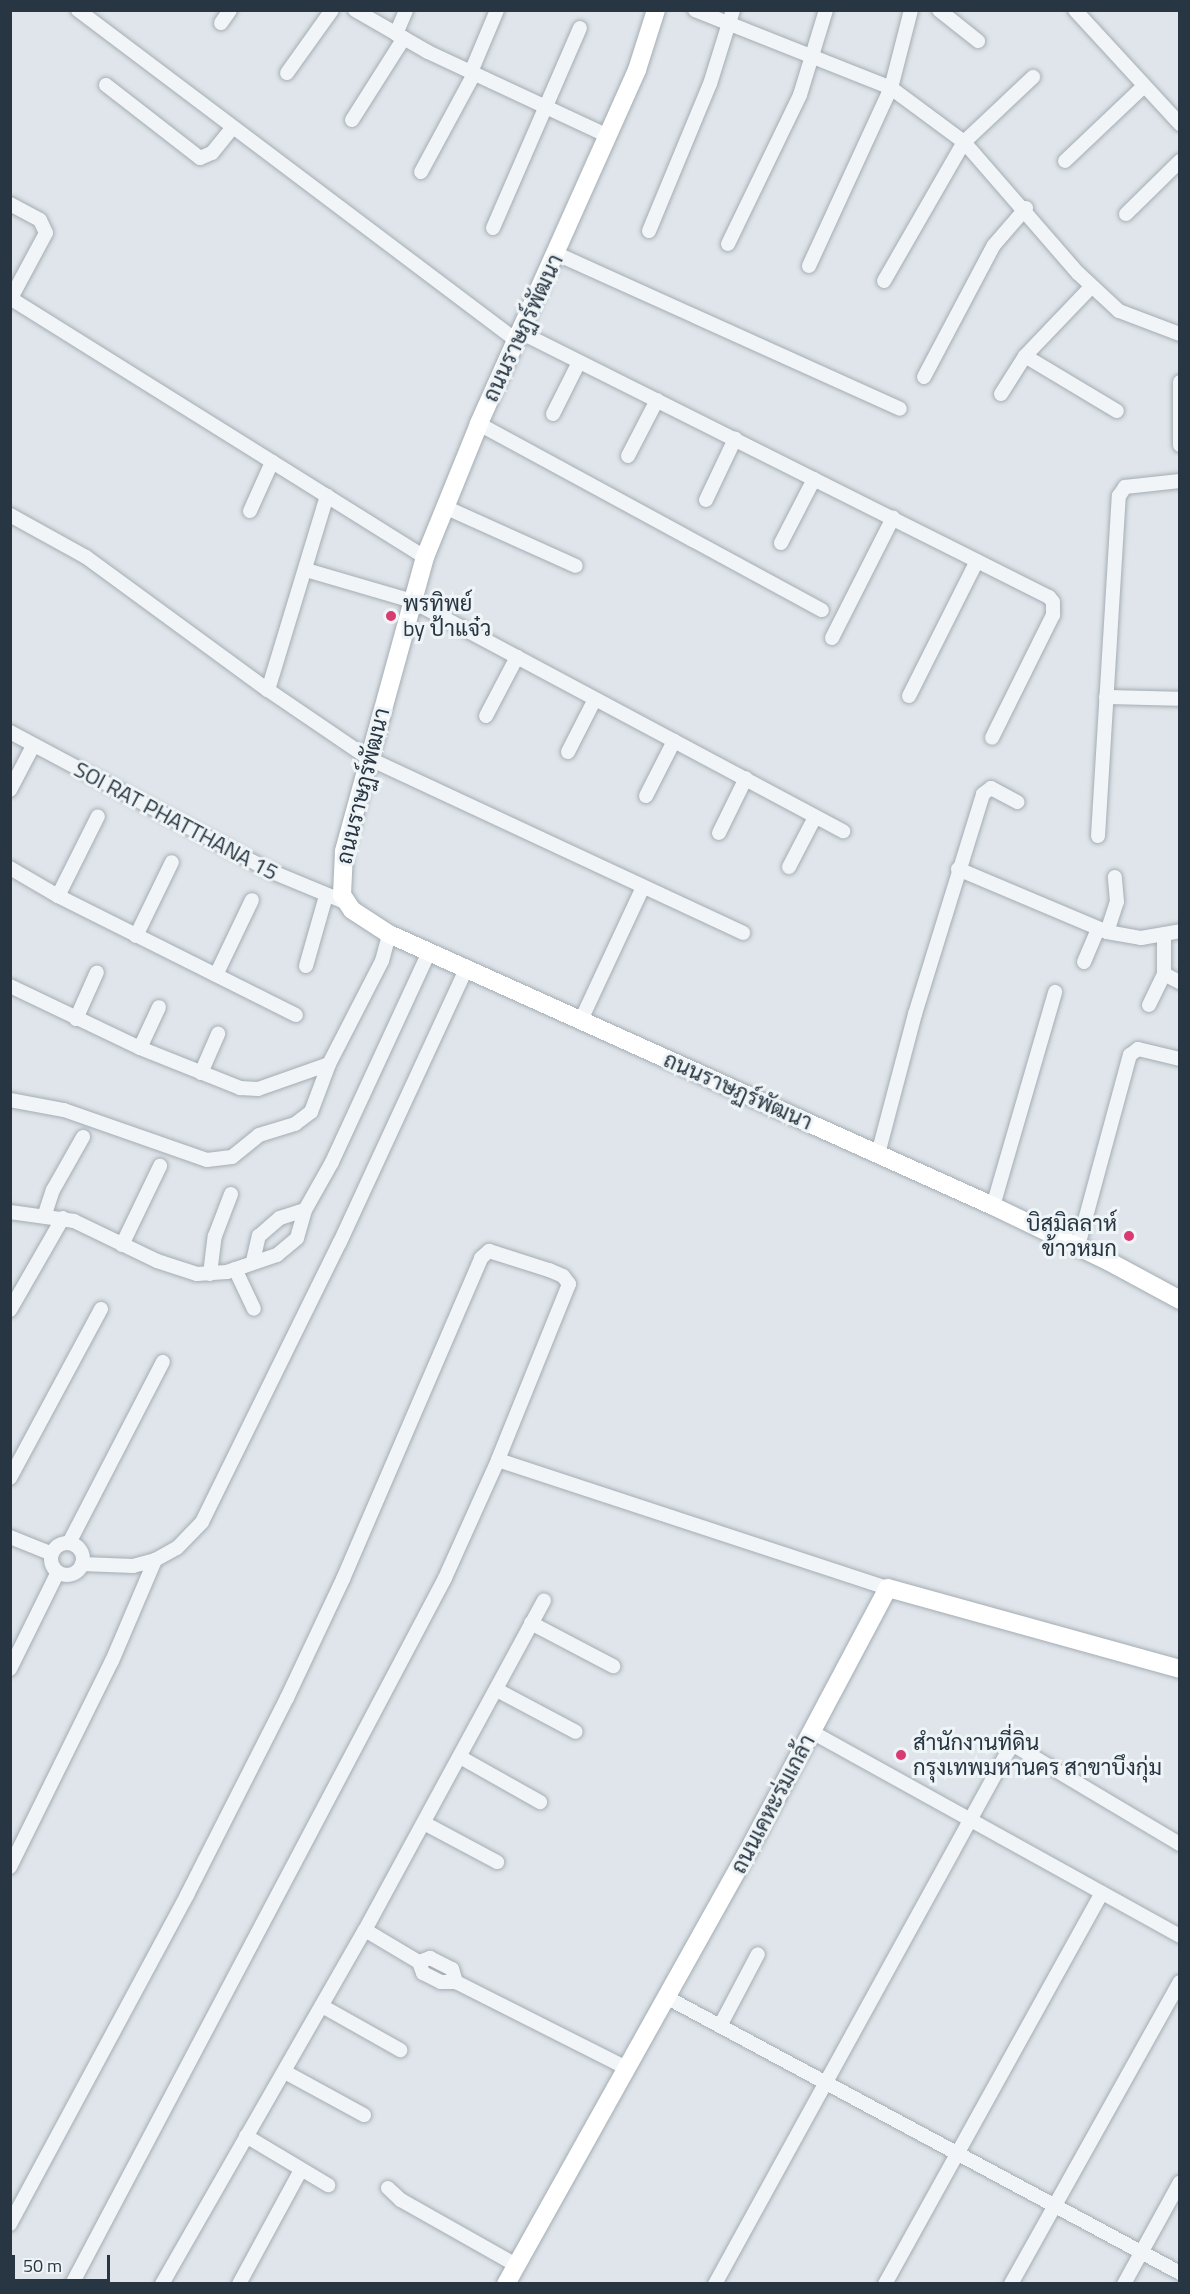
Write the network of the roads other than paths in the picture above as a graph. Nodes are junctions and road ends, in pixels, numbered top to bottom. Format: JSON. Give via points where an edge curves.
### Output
{"nodes":[{"id":1,"x":78,"y":10,"type":"edge"},
{"id":2,"x":230,"y":10,"type":"edge"},
{"id":3,"x":332,"y":10,"type":"edge"},
{"id":4,"x":355,"y":10,"type":"edge"},
{"id":5,"x":406,"y":10,"type":"edge"},
{"id":6,"x":497,"y":10,"type":"edge"},
{"id":7,"x":656,"y":10,"type":"edge"},
{"id":8,"x":695,"y":10,"type":"edge"},
{"id":9,"x":826,"y":10,"type":"edge"},
{"id":10,"x":911,"y":10,"type":"edge"},
{"id":11,"x":939,"y":10,"type":"edge"},
{"id":12,"x":1075,"y":10,"type":"edge"},
{"id":13,"x":732,"y":16,"type":"edge"},
{"id":14,"x":221,"y":23,"type":"dead end"},
{"id":15,"x":580,"y":28,"type":"dead end"},
{"id":16,"x":400,"y":36,"type":"junction"},
{"id":17,"x":978,"y":41,"type":"dead end"},
{"id":18,"x":815,"y":55,"type":"junction"},
{"id":19,"x":287,"y":73,"type":"dead end"},
{"id":20,"x":473,"y":73,"type":"junction"},
{"id":21,"x":1033,"y":77,"type":"dead end"},
{"id":22,"x":106,"y":85,"type":"dead end"},
{"id":23,"x":1143,"y":87,"type":"junction"},
{"id":24,"x":891,"y":88,"type":"junction"},
{"id":25,"x":546,"y":107,"type":"junction"},
{"id":26,"x":352,"y":120,"type":"dead end"},
{"id":27,"x":1179,"y":124,"type":"edge"},
{"id":28,"x":232,"y":128,"type":"junction"},
{"id":29,"x":608,"y":136,"type":"junction"},
{"id":30,"x":964,"y":142,"type":"junction"},
{"id":31,"x":1065,"y":161,"type":"dead end"},
{"id":32,"x":1179,"y":161,"type":"edge"},
{"id":33,"x":421,"y":172,"type":"dead end"},
{"id":34,"x":10,"y":204,"type":"edge"},
{"id":35,"x":1024,"y":210,"type":"junction"},
{"id":36,"x":1126,"y":214,"type":"dead end"},
{"id":37,"x":493,"y":228,"type":"dead end"},
{"id":38,"x":649,"y":231,"type":"dead end"},
{"id":39,"x":728,"y":244,"type":"dead end"},
{"id":40,"x":556,"y":254,"type":"junction"},
{"id":41,"x":809,"y":266,"type":"dead end"},
{"id":42,"x":884,"y":282,"type":"dead end"},
{"id":43,"x":1091,"y":287,"type":"junction"},
{"id":44,"x":11,"y":298,"type":"edge"},
{"id":45,"x":1179,"y":334,"type":"edge"},
{"id":46,"x":518,"y":336,"type":"junction"},
{"id":47,"x":1025,"y":356,"type":"junction"},
{"id":48,"x":579,"y":362,"type":"junction"},
{"id":49,"x":924,"y":377,"type":"dead end"},
{"id":50,"x":1179,"y":382,"type":"edge"},
{"id":51,"x":1001,"y":394,"type":"dead end"},
{"id":52,"x":657,"y":400,"type":"junction"},
{"id":53,"x":900,"y":409,"type":"dead end"},
{"id":54,"x":1117,"y":411,"type":"dead end"},
{"id":55,"x":553,"y":414,"type":"dead end"},
{"id":56,"x":479,"y":424,"type":"junction"},
{"id":57,"x":735,"y":439,"type":"junction"},
{"id":58,"x":1179,"y":445,"type":"edge"},
{"id":59,"x":628,"y":456,"type":"dead end"},
{"id":60,"x":272,"y":462,"type":"junction"},
{"id":61,"x":814,"y":479,"type":"junction"},
{"id":62,"x":1179,"y":481,"type":"edge"},
{"id":63,"x":327,"y":496,"type":"junction"},
{"id":64,"x":706,"y":500,"type":"dead end"},
{"id":65,"x":447,"y":508,"type":"junction"},
{"id":66,"x":250,"y":512,"type":"dead end"},
{"id":67,"x":10,"y":514,"type":"edge"},
{"id":68,"x":893,"y":519,"type":"junction"},
{"id":69,"x":782,"y":543,"type":"dead end"},
{"id":70,"x":425,"y":557,"type":"junction"},
{"id":71,"x":977,"y":561,"type":"junction"},
{"id":72,"x":576,"y":566,"type":"dead end"},
{"id":73,"x":306,"y":570,"type":"junction"},
{"id":74,"x":412,"y":601,"type":"junction"},
{"id":75,"x":822,"y":610,"type":"dead end"},
{"id":76,"x":832,"y":638,"type":"dead end"},
{"id":77,"x":516,"y":657,"type":"junction"},
{"id":78,"x":268,"y":690,"type":"junction"},
{"id":79,"x":909,"y":696,"type":"dead end"},
{"id":80,"x":1106,"y":697,"type":"junction"},
{"id":81,"x":595,"y":699,"type":"junction"},
{"id":82,"x":1179,"y":699,"type":"edge"},
{"id":83,"x":486,"y":716,"type":"dead end"},
{"id":84,"x":10,"y":732,"type":"edge"},
{"id":85,"x":992,"y":738,"type":"dead end"},
{"id":86,"x":674,"y":741,"type":"junction"},
{"id":87,"x":33,"y":747,"type":"junction"},
{"id":88,"x":568,"y":752,"type":"dead end"},
{"id":89,"x":368,"y":758,"type":"junction"},
{"id":90,"x":746,"y":778,"type":"junction"},
{"id":91,"x":10,"y":790,"type":"edge"},
{"id":92,"x":646,"y":796,"type":"dead end"},
{"id":93,"x":1017,"y":802,"type":"dead end"},
{"id":94,"x":98,"y":816,"type":"dead end"},
{"id":95,"x":815,"y":817,"type":"junction"},
{"id":96,"x":843,"y":831,"type":"dead end"},
{"id":97,"x":719,"y":833,"type":"dead end"},
{"id":98,"x":1098,"y":836,"type":"dead end"},
{"id":99,"x":172,"y":862,"type":"dead end"},
{"id":100,"x":789,"y":867,"type":"dead end"},
{"id":101,"x":10,"y":868,"type":"edge"},
{"id":102,"x":958,"y":869,"type":"junction"},
{"id":103,"x":1115,"y":876,"type":"dead end"},
{"id":104,"x":643,"y":887,"type":"junction"},
{"id":105,"x":58,"y":896,"type":"junction"},
{"id":106,"x":326,"y":896,"type":"junction"},
{"id":107,"x":252,"y":900,"type":"dead end"},
{"id":108,"x":345,"y":902,"type":"junction"},
{"id":109,"x":1103,"y":931,"type":"junction"},
{"id":110,"x":1179,"y":931,"type":"edge"},
{"id":111,"x":743,"y":933,"type":"dead end"},
{"id":112,"x":390,"y":934,"type":"junction"},
{"id":113,"x":1164,"y":935,"type":"junction"},
{"id":114,"x":136,"y":936,"type":"junction"},
{"id":115,"x":429,"y":952,"type":"junction"},
{"id":116,"x":1084,"y":962,"type":"dead end"},
{"id":117,"x":306,"y":966,"type":"dead end"},
{"id":118,"x":466,"y":969,"type":"junction"},
{"id":119,"x":97,"y":972,"type":"dead end"},
{"id":120,"x":1164,"y":974,"type":"junction"},
{"id":121,"x":216,"y":975,"type":"junction"},
{"id":122,"x":1179,"y":982,"type":"edge"},
{"id":123,"x":10,"y":986,"type":"edge"},
{"id":124,"x":1055,"y":992,"type":"dead end"},
{"id":125,"x":1149,"y":1005,"type":"dead end"},
{"id":126,"x":159,"y":1007,"type":"dead end"},
{"id":127,"x":296,"y":1015,"type":"dead end"},
{"id":128,"x":75,"y":1019,"type":"junction"},
{"id":129,"x":581,"y":1020,"type":"junction"},
{"id":130,"x":218,"y":1034,"type":"dead end"},
{"id":131,"x":140,"y":1048,"type":"junction"},
{"id":132,"x":1179,"y":1059,"type":"edge"},
{"id":133,"x":329,"y":1064,"type":"junction"},
{"id":134,"x":201,"y":1073,"type":"junction"},
{"id":135,"x":10,"y":1100,"type":"edge"},
{"id":136,"x":83,"y":1137,"type":"dead end"},
{"id":137,"x":878,"y":1154,"type":"junction"},
{"id":138,"x":160,"y":1166,"type":"dead end"},
{"id":139,"x":231,"y":1194,"type":"dead end"},
{"id":140,"x":993,"y":1206,"type":"junction"},
{"id":141,"x":305,"y":1209,"type":"junction"},
{"id":142,"x":10,"y":1212,"type":"edge"},
{"id":143,"x":45,"y":1214,"type":"junction"},
{"id":144,"x":63,"y":1218,"type":"junction"},
{"id":145,"x":122,"y":1245,"type":"junction"},
{"id":146,"x":1078,"y":1246,"type":"junction"},
{"id":147,"x":253,"y":1261,"type":"junction"},
{"id":148,"x":235,"y":1269,"type":"junction"},
{"id":149,"x":210,"y":1274,"type":"junction"},
{"id":150,"x":1179,"y":1300,"type":"edge"},
{"id":151,"x":101,"y":1309,"type":"dead end"},
{"id":152,"x":254,"y":1309,"type":"dead end"},
{"id":153,"x":10,"y":1310,"type":"edge"},
{"id":154,"x":164,"y":1362,"type":"dead end"},
{"id":155,"x":498,"y":1460,"type":"junction"},
{"id":156,"x":10,"y":1478,"type":"edge"},
{"id":157,"x":10,"y":1537,"type":"edge"},
{"id":158,"x":69,"y":1543,"type":"junction"},
{"id":159,"x":52,"y":1554,"type":"junction"},
{"id":160,"x":155,"y":1560,"type":"junction"},
{"id":161,"x":82,"y":1564,"type":"junction"},
{"id":162,"x":58,"y":1572,"type":"junction"},
{"id":163,"x":888,"y":1588,"type":"junction"},
{"id":164,"x":544,"y":1600,"type":"dead end"},
{"id":165,"x":531,"y":1623,"type":"junction"},
{"id":166,"x":613,"y":1666,"type":"dead end"},
{"id":167,"x":10,"y":1669,"type":"edge"},
{"id":168,"x":1179,"y":1669,"type":"edge"},
{"id":169,"x":497,"y":1690,"type":"junction"},
{"id":170,"x":576,"y":1732,"type":"dead end"},
{"id":171,"x":812,"y":1732,"type":"junction"},
{"id":172,"x":460,"y":1757,"type":"junction"},
{"id":173,"x":540,"y":1802,"type":"dead end"},
{"id":174,"x":970,"y":1819,"type":"junction"},
{"id":175,"x":424,"y":1823,"type":"junction"},
{"id":176,"x":1179,"y":1844,"type":"edge"},
{"id":177,"x":497,"y":1862,"type":"dead end"},
{"id":178,"x":10,"y":1867,"type":"edge"},
{"id":179,"x":1102,"y":1893,"type":"junction"},
{"id":180,"x":365,"y":1930,"type":"junction"},
{"id":181,"x":1179,"y":1936,"type":"edge"},
{"id":182,"x":758,"y":1954,"type":"dead end"},
{"id":183,"x":1179,"y":1982,"type":"edge"},
{"id":184,"x":666,"y":1997,"type":"junction"},
{"id":185,"x":322,"y":2006,"type":"junction"},
{"id":186,"x":720,"y":2026,"type":"junction"},
{"id":187,"x":400,"y":2050,"type":"dead end"},
{"id":188,"x":626,"y":2068,"type":"junction"},
{"id":189,"x":285,"y":2072,"type":"junction"},
{"id":190,"x":825,"y":2081,"type":"junction"},
{"id":191,"x":364,"y":2115,"type":"dead end"},
{"id":192,"x":246,"y":2136,"type":"junction"},
{"id":193,"x":958,"y":2152,"type":"junction"},
{"id":194,"x":301,"y":2170,"type":"junction"},
{"id":195,"x":1179,"y":2182,"type":"edge"},
{"id":196,"x":328,"y":2185,"type":"dead end"},
{"id":197,"x":388,"y":2188,"type":"dead end"},
{"id":198,"x":1055,"y":2205,"type":"junction"},
{"id":199,"x":10,"y":2224,"type":"edge"},
{"id":200,"x":1142,"y":2252,"type":"junction"},
{"id":201,"x":516,"y":2265,"type":"junction"},
{"id":202,"x":1179,"y":2273,"type":"edge"},
{"id":203,"x":72,"y":2283,"type":"edge"},
{"id":204,"x":162,"y":2283,"type":"edge"},
{"id":205,"x":239,"y":2283,"type":"edge"},
{"id":206,"x":506,"y":2283,"type":"edge"},
{"id":207,"x":714,"y":2283,"type":"edge"},
{"id":208,"x":885,"y":2283,"type":"edge"},
{"id":209,"x":1011,"y":2283,"type":"edge"},
{"id":210,"x":1124,"y":2283,"type":"edge"}],
"edges":[{"from":1,"to":28,"type":"street"},
{"from":2,"to":14,"type":"street"},
{"from":3,"to":19,"type":"street"},
{"from":4,"to":16,"type":"street"},
{"from":5,"to":16,"type":"street"},
{"from":6,"to":20,"type":"street"},
{"from":7,"to":29,"type":"street","name":"ถนนราษฏร์พัฒนา","via":[[637,70]]},
{"from":8,"to":13,"type":"street"},
{"from":9,"to":18,"type":"street"},
{"from":10,"to":24,"type":"street"},
{"from":11,"to":17,"type":"street"},
{"from":12,"to":23,"type":"street"},
{"from":13,"to":18,"type":"street"},
{"from":13,"to":38,"type":"street","via":[[710,84]]},
{"from":15,"to":25,"type":"street"},
{"from":16,"to":20,"type":"street"},
{"from":16,"to":26,"type":"street"},
{"from":18,"to":24,"type":"street"},
{"from":18,"to":39,"type":"street","via":[[790,117]]},
{"from":20,"to":25,"type":"street"},
{"from":20,"to":33,"type":"street"},
{"from":21,"to":30,"type":"street"},
{"from":22,"to":28,"type":"street","via":[[200,158],[212,153]]},
{"from":23,"to":27,"type":"street"},
{"from":23,"to":31,"type":"street"},
{"from":24,"to":30,"type":"street"},
{"from":24,"to":41,"type":"street"},
{"from":25,"to":29,"type":"street"},
{"from":25,"to":37,"type":"street"},
{"from":28,"to":46,"type":"street"},
{"from":29,"to":40,"type":"street","name":"ถนนราษฏร์พัฒนา"},
{"from":30,"to":35,"type":"street"},
{"from":30,"to":42,"type":"street"},
{"from":32,"to":36,"type":"street"},
{"from":34,"to":44,"type":"street","via":[[40,220],[46,233]]},
{"from":35,"to":43,"type":"street"},
{"from":35,"to":49,"type":"street","via":[[994,245]]},
{"from":40,"to":46,"type":"street","name":"ถนนราษฏร์พัฒนา"},
{"from":40,"to":53,"type":"street"},
{"from":43,"to":45,"type":"street","via":[[1132,319]]},
{"from":43,"to":47,"type":"street"},
{"from":44,"to":60,"type":"street"},
{"from":46,"to":48,"type":"street"},
{"from":46,"to":56,"type":"street","name":"ถนนราษฏร์พัฒนา"},
{"from":47,"to":51,"type":"street"},
{"from":47,"to":54,"type":"street"},
{"from":48,"to":52,"type":"street"},
{"from":48,"to":55,"type":"street"},
{"from":50,"to":58,"type":"street"},
{"from":52,"to":57,"type":"street"},
{"from":52,"to":59,"type":"street"},
{"from":56,"to":65,"type":"street","name":"ถนนราษฏร์พัฒนา"},
{"from":56,"to":75,"type":"street"},
{"from":57,"to":61,"type":"street"},
{"from":57,"to":64,"type":"street"},
{"from":60,"to":63,"type":"street"},
{"from":60,"to":66,"type":"street"},
{"from":61,"to":68,"type":"street"},
{"from":61,"to":69,"type":"street"},
{"from":62,"to":80,"type":"street","via":[[1121,489]]},
{"from":63,"to":70,"type":"street"},
{"from":63,"to":73,"type":"street"},
{"from":65,"to":70,"type":"street","name":"ถนนราษฏร์พัฒนา"},
{"from":65,"to":72,"type":"street"},
{"from":67,"to":78,"type":"street","via":[[86,557]]},
{"from":68,"to":71,"type":"street"},
{"from":68,"to":76,"type":"street"},
{"from":70,"to":74,"type":"street","name":"ถนนราษฏร์พัฒนา"},
{"from":71,"to":79,"type":"street"},
{"from":71,"to":85,"type":"street","via":[[1049,597],[1054,607]]},
{"from":73,"to":74,"type":"street"},
{"from":73,"to":78,"type":"street"},
{"from":74,"to":77,"type":"street"},
{"from":74,"to":89,"type":"street","name":"ถนนราษฏร์พัฒนา"},
{"from":77,"to":81,"type":"street"},
{"from":77,"to":83,"type":"street"},
{"from":78,"to":89,"type":"street"},
{"from":80,"to":82,"type":"street"},
{"from":80,"to":98,"type":"street"},
{"from":81,"to":86,"type":"street"},
{"from":81,"to":88,"type":"street"},
{"from":84,"to":87,"type":"street","name":"SOI RAT PHATTHANA 15"},
{"from":86,"to":90,"type":"street"},
{"from":86,"to":92,"type":"street"},
{"from":87,"to":91,"type":"street"},
{"from":87,"to":106,"type":"street","name":"SOI RAT PHATTHANA 15"},
{"from":89,"to":104,"type":"street"},
{"from":89,"to":108,"type":"street","name":"ถนนราษฏร์พัฒนา","via":[[342,863],[340,887]]},
{"from":90,"to":95,"type":"street"},
{"from":90,"to":97,"type":"street"},
{"from":93,"to":102,"type":"street","via":[[991,788],[984,790]]},
{"from":94,"to":105,"type":"street"},
{"from":95,"to":96,"type":"street"},
{"from":95,"to":100,"type":"street"},
{"from":99,"to":114,"type":"street"},
{"from":101,"to":105,"type":"street"},
{"from":102,"to":109,"type":"street"},
{"from":102,"to":137,"type":"street"},
{"from":103,"to":109,"type":"street","via":[[1117,902]]},
{"from":104,"to":111,"type":"street"},
{"from":104,"to":129,"type":"street"},
{"from":105,"to":114,"type":"street"},
{"from":106,"to":108,"type":"street","name":"SOI RAT PHATTHANA 15"},
{"from":106,"to":117,"type":"street"},
{"from":107,"to":121,"type":"street"},
{"from":108,"to":112,"type":"street","name":"ถนนราษฏร์พัฒนา","via":[[363,919]]},
{"from":109,"to":113,"type":"street","via":[[1131,938]]},
{"from":109,"to":116,"type":"street"},
{"from":110,"to":113,"type":"street"},
{"from":112,"to":115,"type":"street","name":"ถนนราษฏร์พัฒนา"},
{"from":112,"to":133,"type":"street","via":[[382,961]]},
{"from":113,"to":120,"type":"street"},
{"from":114,"to":121,"type":"street"},
{"from":115,"to":118,"type":"street","name":"ถนนราษฏร์พัฒนา"},
{"from":115,"to":141,"type":"street","via":[[332,1162]]},
{"from":118,"to":129,"type":"street","name":"ถนนราษฏร์พัฒนา"},
{"from":118,"to":160,"type":"street","via":[[212,1506],[191,1536]]},
{"from":119,"to":128,"type":"street"},
{"from":120,"to":122,"type":"street"},
{"from":120,"to":125,"type":"street"},
{"from":121,"to":127,"type":"street"},
{"from":123,"to":128,"type":"street"},
{"from":124,"to":140,"type":"street"},
{"from":126,"to":131,"type":"street"},
{"from":128,"to":131,"type":"street"},
{"from":129,"to":137,"type":"street","name":"ถนนราษฏร์พัฒนา"},
{"from":130,"to":134,"type":"street"},
{"from":131,"to":134,"type":"street"},
{"from":132,"to":146,"type":"street","via":[[1138,1049],[1130,1055]]},
{"from":133,"to":134,"type":"street","via":[[250,1090]]},
{"from":133,"to":135,"type":"street","via":[[317,1100],[303,1120],[259,1135],[221,1161],[207,1161],[64,1110]]},
{"from":136,"to":143,"type":"street","via":[[53,1190]]},
{"from":137,"to":140,"type":"street","name":"ถนนราษฏร์พัฒนา"},
{"from":138,"to":145,"type":"street"},
{"from":139,"to":149,"type":"street","via":[[213,1243]]},
{"from":140,"to":146,"type":"street","name":"ถนนราษฏร์พัฒนา"},
{"from":141,"to":147,"type":"street","via":[[280,1218],[259,1236]]},
{"from":141,"to":147,"type":"street","via":[[297,1238],[277,1255]]},
{"from":142,"to":143,"type":"street"},
{"from":143,"to":144,"type":"street"},
{"from":144,"to":145,"type":"street"},
{"from":144,"to":153,"type":"street"},
{"from":145,"to":149,"type":"street","via":[[180,1270]]},
{"from":146,"to":150,"type":"street","name":"ถนนราษฏร์พัฒนา"},
{"from":147,"to":148,"type":"street"},
{"from":148,"to":149,"type":"street"},
{"from":148,"to":152,"type":"street"},
{"from":151,"to":156,"type":"street"},
{"from":154,"to":158,"type":"street"},
{"from":155,"to":163,"type":"street"},
{"from":155,"to":199,"type":"street","via":[[569,1284],[563,1276],[549,1270],[489,1251],[481,1258],[348,1568],[287,1698],[182,1905]]},
{"from":155,"to":203,"type":"street","via":[[445,1578]]},
{"from":157,"to":159,"type":"street"},
{"from":158,"to":159,"type":"street","via":[[59,1545]]},
{"from":158,"to":161,"type":"street","via":[[80,1550]]},
{"from":159,"to":162,"type":"street","via":[[52,1564]]},
{"from":160,"to":161,"type":"street","via":[[133,1566]]},
{"from":160,"to":178,"type":"street","via":[[112,1661]]},
{"from":161,"to":162,"type":"street","via":[[73,1574]]},
{"from":162,"to":167,"type":"street"},
{"from":163,"to":168,"type":"street"},
{"from":163,"to":171,"type":"street","name":"ถนนเคหะร่มเกล้า"},
{"from":164,"to":165,"type":"street"},
{"from":165,"to":166,"type":"street"},
{"from":165,"to":169,"type":"street"},
{"from":169,"to":170,"type":"street"},
{"from":169,"to":172,"type":"street"},
{"from":171,"to":174,"type":"street"},
{"from":171,"to":184,"type":"street","name":"ถนนเคหะร่มเกล้า"},
{"from":172,"to":173,"type":"street"},
{"from":172,"to":175,"type":"street"},
{"from":174,"to":176,"type":"street","via":[[1012,1744]]},
{"from":174,"to":179,"type":"street"},
{"from":174,"to":190,"type":"street"},
{"from":175,"to":177,"type":"street"},
{"from":175,"to":180,"type":"street"},
{"from":179,"to":181,"type":"street"},
{"from":179,"to":193,"type":"street"},
{"from":180,"to":185,"type":"street"},
{"from":180,"to":188,"type":"street","via":[[419,1962],[430,1958],[452,1968],[456,1982]]},
{"from":182,"to":186,"type":"street"},
{"from":183,"to":198,"type":"street"},
{"from":184,"to":186,"type":"street"},
{"from":184,"to":188,"type":"street","name":"ถนนเคหะร่มเกล้า"},
{"from":185,"to":187,"type":"street"},
{"from":185,"to":189,"type":"street"},
{"from":186,"to":190,"type":"street"},
{"from":188,"to":201,"type":"street","name":"ถนนเคหะร่มเกล้า"},
{"from":189,"to":191,"type":"street"},
{"from":189,"to":192,"type":"street"},
{"from":190,"to":193,"type":"street"},
{"from":190,"to":207,"type":"street"},
{"from":192,"to":194,"type":"street"},
{"from":192,"to":204,"type":"street"},
{"from":193,"to":198,"type":"street"},
{"from":193,"to":208,"type":"street"},
{"from":194,"to":196,"type":"street"},
{"from":194,"to":205,"type":"street"},
{"from":195,"to":200,"type":"street"},
{"from":197,"to":201,"type":"street","via":[[401,2200]]},
{"from":198,"to":200,"type":"street"},
{"from":198,"to":209,"type":"street"},
{"from":200,"to":202,"type":"street"},
{"from":200,"to":210,"type":"street"},
{"from":201,"to":206,"type":"street","name":"ถนนเคหะร่มเกล้า"}]}
